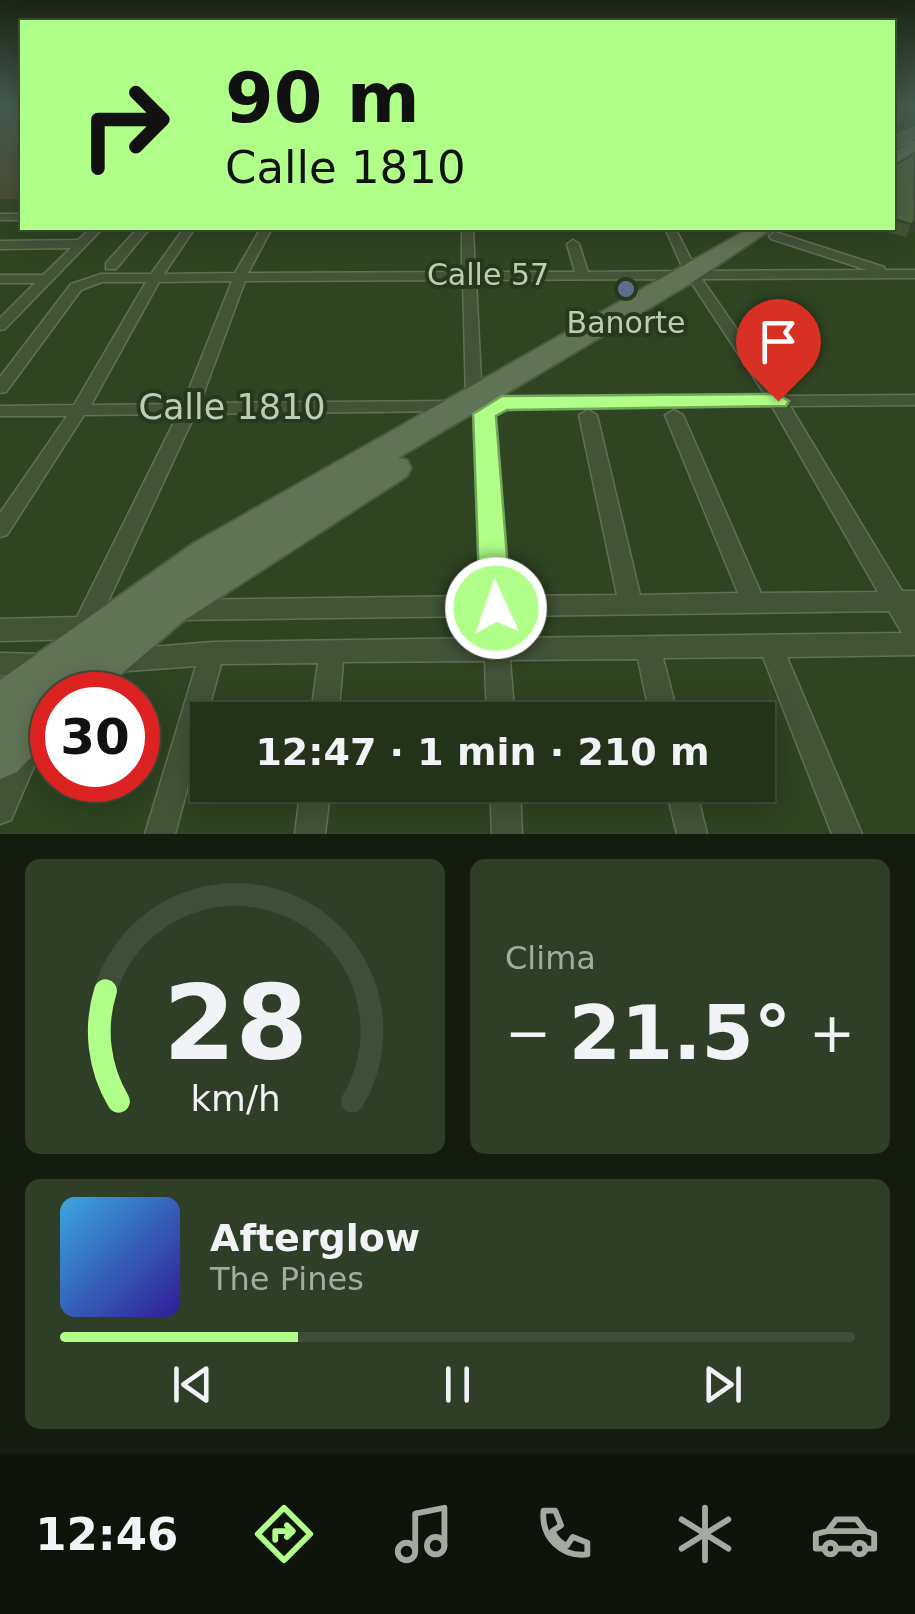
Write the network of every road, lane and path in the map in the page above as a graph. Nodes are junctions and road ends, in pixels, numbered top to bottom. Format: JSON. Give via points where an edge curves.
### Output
{"nodes":[{"id":1,"x":95,"y":230,"type":"edge"},
{"id":2,"x":142,"y":230,"type":"edge"},
{"id":3,"x":188,"y":230,"type":"edge"},
{"id":4,"x":265,"y":230,"type":"edge"},
{"id":5,"x":467,"y":230,"type":"edge"},
{"id":6,"x":671,"y":230,"type":"edge"},
{"id":7,"x":776,"y":230,"type":"edge"},
{"id":8,"x":0,"y":244,"type":"edge"},
{"id":9,"x":81,"y":244,"type":"junction"},
{"id":10,"x":573,"y":244,"type":"dead end"},
{"id":11,"x":111,"y":266,"type":"dead end"},
{"id":12,"x":890,"y":273,"type":"junction"},
{"id":13,"x":915,"y":274,"type":"edge"},
{"id":14,"x":470,"y":275,"type":"junction"},
{"id":15,"x":582,"y":275,"type":"junction"},
{"id":16,"x":240,"y":277,"type":"junction"},
{"id":17,"x":0,"y":278,"type":"edge"},
{"id":18,"x":155,"y":278,"type":"junction"},
{"id":19,"x":702,"y":278,"type":"junction"},
{"id":20,"x":42,"y":283,"type":"junction"},
{"id":21,"x":0,"y":286,"type":"edge"},
{"id":22,"x":0,"y":326,"type":"edge"},
{"id":23,"x":0,"y":388,"type":"edge"},
{"id":24,"x":915,"y":400,"type":"edge"},
{"id":25,"x":778,"y":401,"type":"junction"},
{"id":26,"x":481,"y":406,"type":"junction"},
{"id":27,"x":190,"y":407,"type":"junction"},
{"id":28,"x":80,"y":409,"type":"junction"},
{"id":29,"x":0,"y":411,"type":"edge"},
{"id":30,"x":674,"y":415,"type":"dead end"},
{"id":31,"x":588,"y":416,"type":"dead end"},
{"id":32,"x":0,"y":528,"type":"edge"},
{"id":33,"x":904,"y":601,"type":"edge"},
{"id":34,"x":632,"y":604,"type":"junction"},
{"id":35,"x":754,"y":604,"type":"junction"},
{"id":36,"x":496,"y":608,"type":"junction"},
{"id":37,"x":168,"y":610,"type":"junction"},
{"id":38,"x":0,"y":630,"type":"edge"},
{"id":39,"x":915,"y":634,"type":"edge"},
{"id":40,"x":101,"y":638,"type":"junction"},
{"id":41,"x":915,"y":644,"type":"edge"},
{"id":42,"x":647,"y":646,"type":"junction"},
{"id":43,"x":771,"y":647,"type":"junction"},
{"id":44,"x":332,"y":651,"type":"junction"},
{"id":45,"x":497,"y":651,"type":"junction"},
{"id":46,"x":212,"y":653,"type":"junction"},
{"id":47,"x":0,"y":664,"type":"edge"},
{"id":48,"x":72,"y":672,"type":"edge"},
{"id":49,"x":30,"y":680,"type":"edge"},
{"id":50,"x":30,"y":699,"type":"edge"},
{"id":51,"x":326,"y":702,"type":"edge"},
{"id":52,"x":500,"y":702,"type":"edge"},
{"id":53,"x":660,"y":702,"type":"edge"},
{"id":54,"x":0,"y":707,"type":"edge"},
{"id":55,"x":30,"y":721,"type":"edge"},
{"id":56,"x":30,"y":745,"type":"edge"},
{"id":57,"x":0,"y":755,"type":"edge"},
{"id":58,"x":314,"y":802,"type":"edge"},
{"id":59,"x":506,"y":802,"type":"edge"},
{"id":60,"x":684,"y":802,"type":"edge"},
{"id":61,"x":0,"y":809,"type":"edge"},
{"id":62,"x":160,"y":834,"type":"edge"},
{"id":63,"x":310,"y":834,"type":"edge"},
{"id":64,"x":508,"y":834,"type":"edge"},
{"id":65,"x":692,"y":834,"type":"edge"},
{"id":66,"x":847,"y":834,"type":"edge"}],
"edges":[{"from":1,"to":9,"type":"street"},
{"from":2,"to":11,"type":"street"},
{"from":3,"to":18,"type":"street"},
{"from":4,"to":16,"type":"street"},
{"from":5,"to":14,"type":"street"},
{"from":6,"to":19,"type":"street"},
{"from":7,"to":12,"type":"street","name":"Calle 57"},
{"from":7,"to":19,"type":"main road"},
{"from":8,"to":9,"type":"street"},
{"from":9,"to":20,"type":"street"},
{"from":10,"to":15,"type":"street"},
{"from":12,"to":13,"type":"street","name":"Calle 57"},
{"from":12,"to":19,"type":"street","name":"Calle 57"},
{"from":14,"to":15,"type":"street","name":"Calle 57"},
{"from":14,"to":16,"type":"street","name":"Calle 57"},
{"from":14,"to":26,"type":"street"},
{"from":15,"to":19,"type":"street","name":"Calle 57"},
{"from":16,"to":18,"type":"street","name":"Calle 57"},
{"from":16,"to":27,"type":"street"},
{"from":17,"to":20,"type":"street"},
{"from":18,"to":23,"type":"street","name":"Calle 57","via":[[76,288]]},
{"from":18,"to":28,"type":"street"},
{"from":19,"to":25,"type":"street"},
{"from":19,"to":26,"type":"main road"},
{"from":20,"to":21,"type":"street"},
{"from":20,"to":22,"type":"street"},
{"from":24,"to":25,"type":"street","name":"Calle 1810"},
{"from":25,"to":26,"type":"street","name":"Calle 1810"},
{"from":25,"to":33,"type":"street"},
{"from":26,"to":27,"type":"street","name":"Calle 1810"},
{"from":26,"to":36,"type":"street"},
{"from":26,"to":37,"type":"main road"},
{"from":26,"to":40,"type":"main road","via":[[207,554]]},
{"from":27,"to":28,"type":"street","name":"Calle 1810"},
{"from":27,"to":40,"type":"street"},
{"from":28,"to":29,"type":"street","name":"Calle 1810"},
{"from":28,"to":32,"type":"street"},
{"from":30,"to":35,"type":"street"},
{"from":31,"to":34,"type":"street"},
{"from":33,"to":35,"type":"street"},
{"from":33,"to":39,"type":"street"},
{"from":34,"to":35,"type":"street"},
{"from":34,"to":36,"type":"street"},
{"from":36,"to":37,"type":"street"},
{"from":36,"to":45,"type":"street"},
{"from":37,"to":40,"type":"main road"},
{"from":38,"to":40,"type":"street"},
{"from":40,"to":46,"type":"street"},
{"from":40,"to":48,"type":"main road"},
{"from":41,"to":43,"type":"street"},
{"from":42,"to":43,"type":"street"},
{"from":42,"to":45,"type":"street"},
{"from":42,"to":53,"type":"street"},
{"from":43,"to":66,"type":"street"},
{"from":44,"to":45,"type":"street"},
{"from":44,"to":46,"type":"street"},
{"from":44,"to":51,"type":"street"},
{"from":45,"to":52,"type":"street"},
{"from":46,"to":62,"type":"street"},
{"from":47,"to":49,"type":"street"},
{"from":50,"to":54,"type":"main road"},
{"from":55,"to":57,"type":"main road"},
{"from":56,"to":61,"type":"street"},
{"from":58,"to":63,"type":"street"},
{"from":59,"to":64,"type":"street"},
{"from":60,"to":65,"type":"street"}]}
